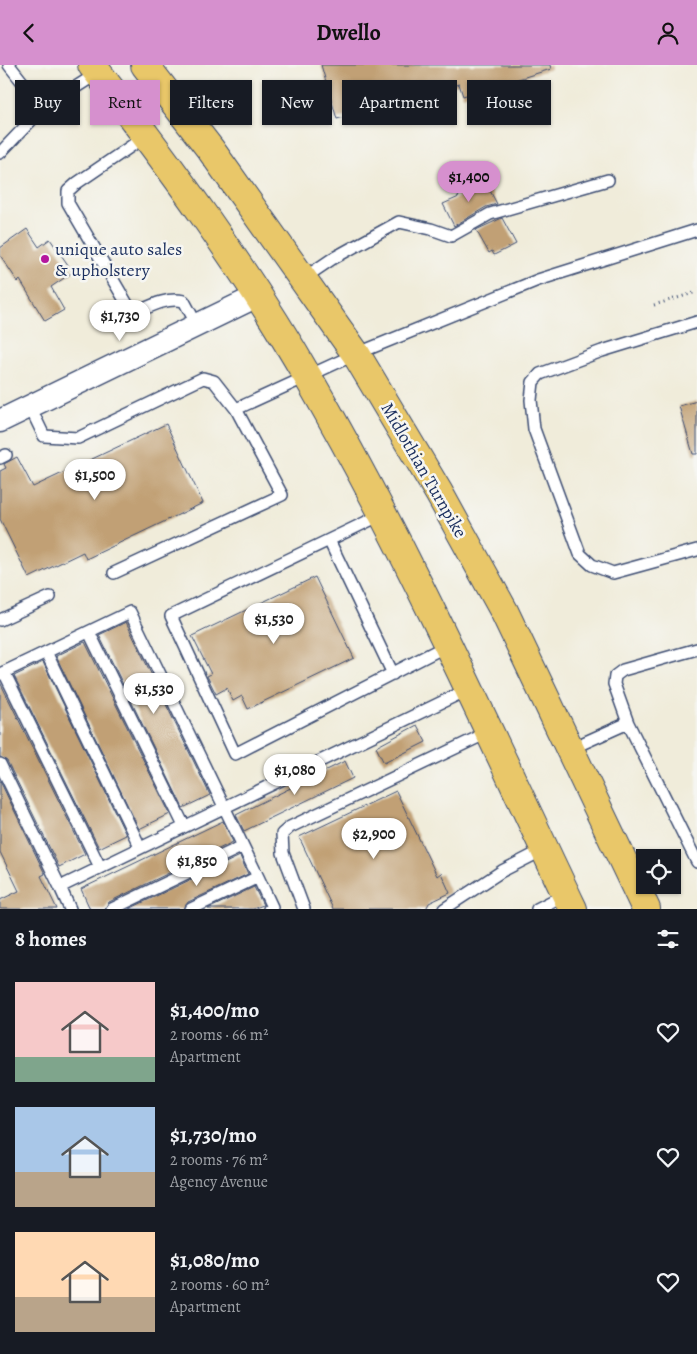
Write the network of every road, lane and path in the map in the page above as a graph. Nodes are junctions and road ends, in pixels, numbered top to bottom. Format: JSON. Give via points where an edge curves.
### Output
{"nodes":[{"id":1,"x":9,"y":65,"type":"edge"},
{"id":2,"x":145,"y":65,"type":"edge"},
{"id":3,"x":95,"y":69,"type":"edge"},
{"id":4,"x":21,"y":80,"type":"edge"},
{"id":5,"x":80,"y":80,"type":"edge"},
{"id":6,"x":27,"y":125,"type":"edge"},
{"id":7,"x":146,"y":136,"type":"junction"},
{"id":8,"x":0,"y":153,"type":"edge"},
{"id":9,"x":608,"y":180,"type":"dead end"},
{"id":10,"x":697,"y":230,"type":"edge"},
{"id":11,"x":304,"y":278,"type":"junction"},
{"id":12,"x":697,"y":291,"type":"edge"},
{"id":13,"x":257,"y":296,"type":"junction"},
{"id":14,"x":654,"y":305,"type":"dead end"},
{"id":15,"x":697,"y":322,"type":"edge"},
{"id":16,"x":197,"y":325,"type":"junction"},
{"id":17,"x":356,"y":354,"type":"junction"},
{"id":18,"x":308,"y":377,"type":"junction"},
{"id":19,"x":30,"y":407,"type":"junction"},
{"id":20,"x":236,"y":409,"type":"junction"},
{"id":21,"x":0,"y":421,"type":"edge"},
{"id":22,"x":383,"y":514,"type":"junction"},
{"id":23,"x":329,"y":539,"type":"junction"},
{"id":24,"x":697,"y":550,"type":"edge"},
{"id":25,"x":114,"y":573,"type":"dead end"},
{"id":26,"x":50,"y":597,"type":"dead end"},
{"id":27,"x":0,"y":620,"type":"edge"},
{"id":28,"x":89,"y":631,"type":"junction"},
{"id":29,"x":448,"y":645,"type":"junction"},
{"id":30,"x":697,"y":649,"type":"edge"},
{"id":31,"x":46,"y":652,"type":"junction"},
{"id":32,"x":2,"y":673,"type":"edge"},
{"id":33,"x":393,"y":674,"type":"junction"},
{"id":34,"x":468,"y":689,"type":"junction"},
{"id":35,"x":628,"y":723,"type":"junction"},
{"id":36,"x":489,"y":732,"type":"junction"},
{"id":37,"x":570,"y":749,"type":"junction"},
{"id":38,"x":0,"y":764,"type":"edge"},
{"id":39,"x":224,"y":806,"type":"junction"},
{"id":40,"x":184,"y":826,"type":"junction"},
{"id":41,"x":243,"y":846,"type":"junction"},
{"id":42,"x":140,"y":847,"type":"junction"},
{"id":43,"x":545,"y":849,"type":"junction"},
{"id":44,"x":697,"y":862,"type":"edge"},
{"id":45,"x":100,"y":867,"type":"junction"},
{"id":46,"x":258,"y":877,"type":"junction"},
{"id":47,"x":60,"y":887,"type":"junction"},
{"id":48,"x":569,"y":901,"type":"edge"},
{"id":49,"x":70,"y":909,"type":"edge"},
{"id":50,"x":112,"y":909,"type":"edge"},
{"id":51,"x":191,"y":909,"type":"edge"},
{"id":52,"x":269,"y":909,"type":"edge"},
{"id":53,"x":304,"y":909,"type":"edge"},
{"id":54,"x":444,"y":909,"type":"edge"},
{"id":55,"x":537,"y":909,"type":"edge"},
{"id":56,"x":646,"y":909,"type":"edge"}],
"edges":[{"from":1,"to":4,"type":"lane"},
{"from":2,"to":11,"type":"main road","name":"Midlothian Turnpike"},
{"from":3,"to":5,"type":"lane"},
{"from":3,"to":7,"type":"main road"},
{"from":6,"to":8,"type":"lane"},
{"from":7,"to":13,"type":"main road","via":[[224,241]]},
{"from":7,"to":16,"type":"lane","via":[[77,183],[68,191],[68,203],[133,315],[175,299],[184,301]]},
{"from":9,"to":11,"type":"lane","via":[[490,214],[451,236],[400,222]]},
{"from":10,"to":17,"type":"lane","via":[[538,280]]},
{"from":11,"to":17,"type":"main road","name":"Midlothian Turnpike"},
{"from":12,"to":14,"type":"path"},
{"from":13,"to":16,"type":"street"},
{"from":13,"to":18,"type":"main road"},
{"from":15,"to":24,"type":"lane","via":[[540,374],[534,382],[531,400],[534,429],[580,554],[592,565],[612,573]]},
{"from":16,"to":19,"type":"street"},
{"from":17,"to":18,"type":"lane"},
{"from":17,"to":37,"type":"main road","name":"Midlothian Turnpike","via":[[495,593]]},
{"from":18,"to":20,"type":"lane"},
{"from":18,"to":22,"type":"main road"},
{"from":19,"to":20,"type":"lane","via":[[44,436],[78,438],[203,378],[214,381]]},
{"from":19,"to":21,"type":"street"},
{"from":20,"to":25,"type":"lane","via":[[282,495]]},
{"from":22,"to":23,"type":"lane"},
{"from":22,"to":29,"type":"main road"},
{"from":23,"to":33,"type":"lane"},
{"from":23,"to":33,"type":"lane","via":[[171,616],[235,754]]},
{"from":26,"to":27,"type":"lane"},
{"from":28,"to":31,"type":"lane"},
{"from":28,"to":39,"type":"lane","via":[[130,612]]},
{"from":28,"to":40,"type":"lane"},
{"from":29,"to":33,"type":"lane"},
{"from":29,"to":34,"type":"main road"},
{"from":30,"to":35,"type":"lane","via":[[623,670],[615,676],[614,684]]},
{"from":31,"to":32,"type":"lane"},
{"from":31,"to":42,"type":"lane"},
{"from":32,"to":45,"type":"lane"},
{"from":34,"to":36,"type":"main road"},
{"from":34,"to":39,"type":"lane"},
{"from":35,"to":37,"type":"lane"},
{"from":35,"to":44,"type":"lane"},
{"from":36,"to":43,"type":"main road"},
{"from":36,"to":53,"type":"lane","via":[[290,827],[282,834],[284,853]]},
{"from":37,"to":56,"type":"main road","name":"Midlothian Turnpike"},
{"from":38,"to":47,"type":"lane"},
{"from":39,"to":40,"type":"lane"},
{"from":39,"to":41,"type":"lane"},
{"from":40,"to":42,"type":"lane"},
{"from":41,"to":46,"type":"lane"},
{"from":41,"to":50,"type":"lane"},
{"from":42,"to":45,"type":"lane"},
{"from":43,"to":48,"type":"main road"},
{"from":43,"to":54,"type":"lane","via":[[502,871]]},
{"from":45,"to":47,"type":"lane"},
{"from":46,"to":51,"type":"lane"},
{"from":46,"to":52,"type":"lane","via":[[272,907]]},
{"from":47,"to":49,"type":"lane"},
{"from":48,"to":55,"type":"lane"}]}
